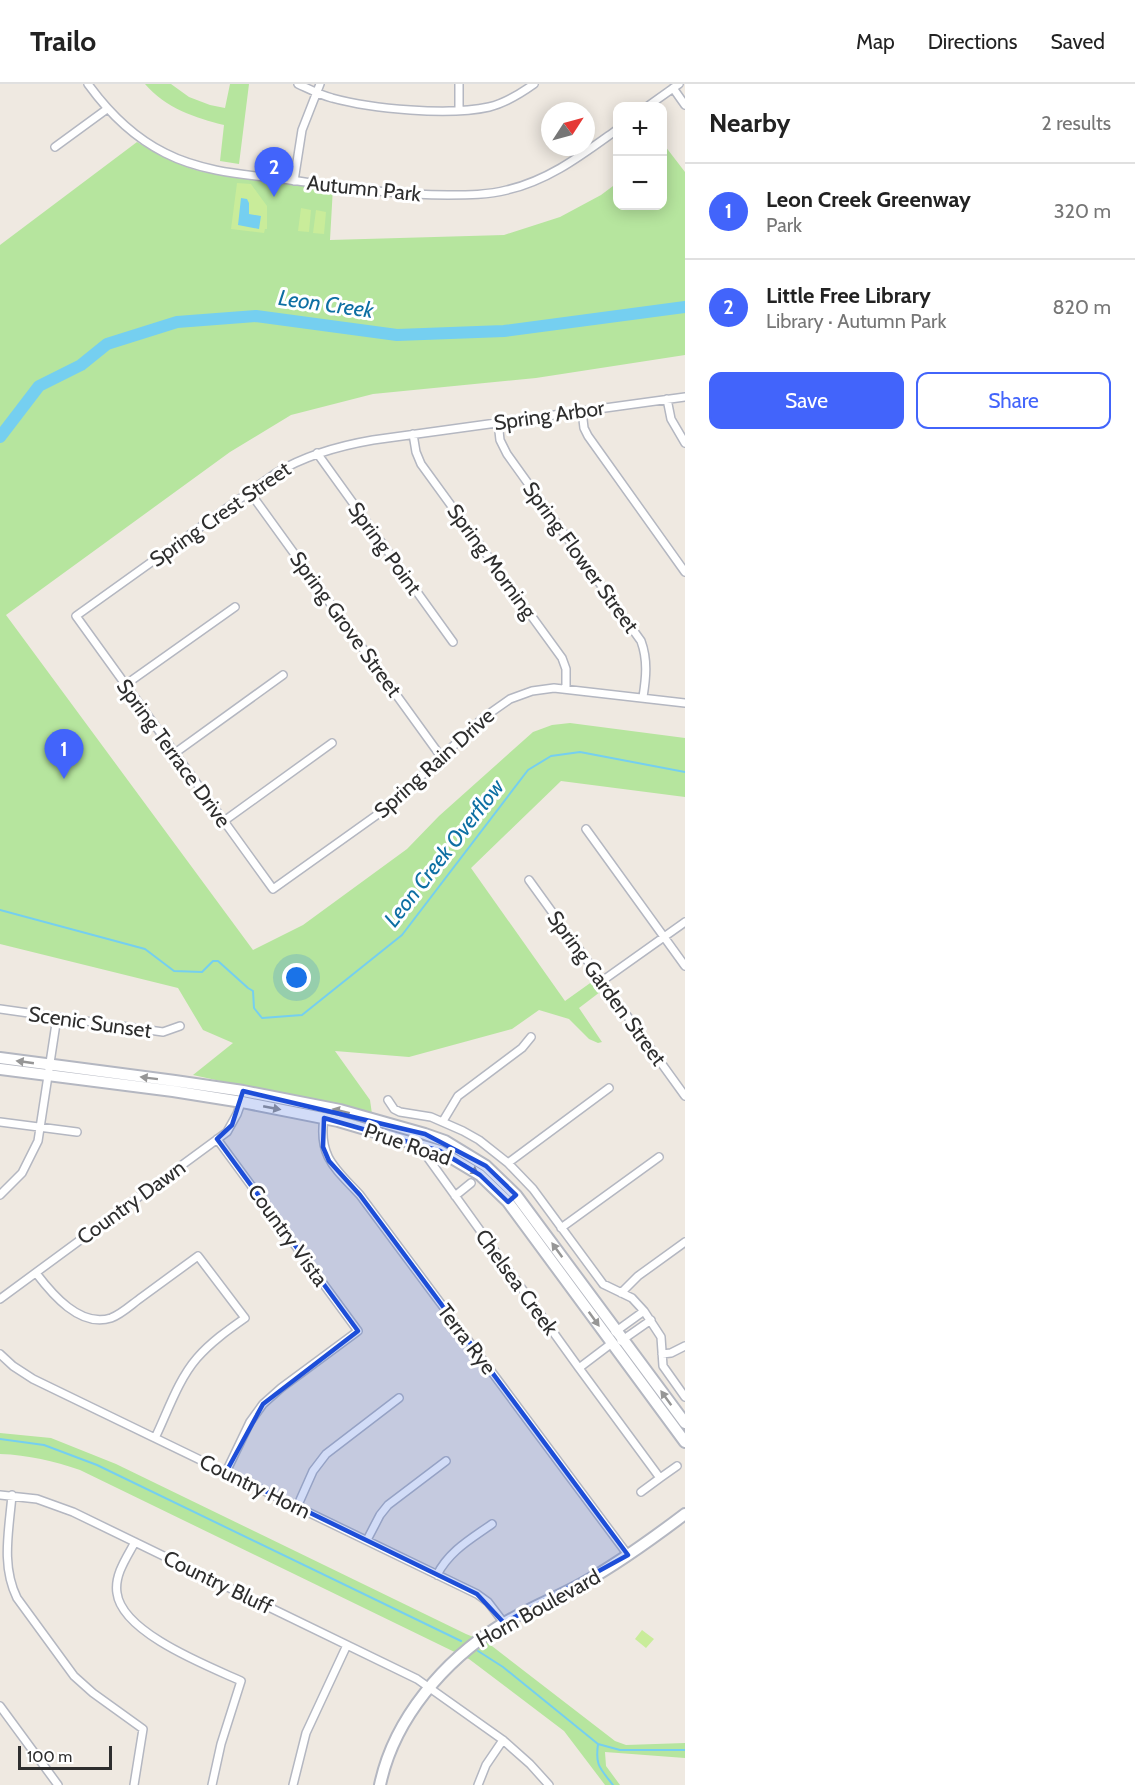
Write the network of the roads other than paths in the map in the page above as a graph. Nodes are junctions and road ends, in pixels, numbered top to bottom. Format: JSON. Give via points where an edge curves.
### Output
{"nodes":[{"id":1,"x":88,"y":84,"type":"edge"},
{"id":2,"x":298,"y":84,"type":"edge"},
{"id":3,"x":320,"y":84,"type":"edge"},
{"id":4,"x":459,"y":84,"type":"edge"},
{"id":5,"x":534,"y":84,"type":"edge"},
{"id":6,"x":676,"y":86,"type":"edge"},
{"id":7,"x":316,"y":93,"type":"junction"},
{"id":8,"x":654,"y":102,"type":"edge"},
{"id":9,"x":685,"y":105,"type":"edge"},
{"id":10,"x":107,"y":109,"type":"junction"},
{"id":11,"x":459,"y":109,"type":"junction"},
{"id":12,"x":613,"y":132,"type":"edge"},
{"id":13,"x":55,"y":147,"type":"dead end"},
{"id":14,"x":294,"y":181,"type":"junction"},
{"id":15,"x":685,"y":397,"type":"edge"},
{"id":16,"x":667,"y":399,"type":"junction"},
{"id":17,"x":582,"y":411,"type":"junction"},
{"id":18,"x":498,"y":422,"type":"junction"},
{"id":19,"x":413,"y":434,"type":"junction"},
{"id":20,"x":685,"y":443,"type":"edge"},
{"id":21,"x":317,"y":453,"type":"junction"},
{"id":22,"x":249,"y":491,"type":"junction"},
{"id":23,"x":685,"y":572,"type":"edge"},
{"id":24,"x":235,"y":607,"type":"dead end"},
{"id":25,"x":76,"y":616,"type":"joint"},
{"id":26,"x":453,"y":642,"type":"dead end"},
{"id":27,"x":283,"y":675,"type":"dead end"},
{"id":28,"x":125,"y":685,"type":"junction"},
{"id":29,"x":566,"y":688,"type":"junction"},
{"id":30,"x":643,"y":698,"type":"junction"},
{"id":31,"x":685,"y":703,"type":"edge"},
{"id":32,"x":332,"y":743,"type":"dead end"},
{"id":33,"x":175,"y":753,"type":"junction"},
{"id":34,"x":442,"y":758,"type":"junction"},
{"id":35,"x":224,"y":821,"type":"junction"},
{"id":36,"x":586,"y":829,"type":"dead end"},
{"id":37,"x":529,"y":880,"type":"dead end"},
{"id":38,"x":273,"y":889,"type":"joint"},
{"id":39,"x":685,"y":922,"type":"edge"},
{"id":40,"x":664,"y":938,"type":"junction"},
{"id":41,"x":685,"y":966,"type":"edge"},
{"id":42,"x":602,"y":981,"type":"junction"},
{"id":43,"x":0,"y":1009,"type":"edge"},
{"id":44,"x":57,"y":1017,"type":"junction"},
{"id":45,"x":180,"y":1026,"type":"dead end"},
{"id":46,"x":531,"y":1037,"type":"dead end"},
{"id":47,"x":0,"y":1058,"type":"edge"},
{"id":48,"x":0,"y":1069,"type":"edge"},
{"id":49,"x":49,"y":1071,"type":"junction"},
{"id":50,"x":609,"y":1088,"type":"dead end"},
{"id":51,"x":243,"y":1096,"type":"junction"},
{"id":52,"x":685,"y":1096,"type":"edge"},
{"id":53,"x":388,"y":1100,"type":"dead end"},
{"id":54,"x":324,"y":1118,"type":"junction"},
{"id":55,"x":442,"y":1121,"type":"junction"},
{"id":56,"x":0,"y":1122,"type":"edge"},
{"id":57,"x":41,"y":1128,"type":"junction"},
{"id":58,"x":77,"y":1132,"type":"dead end"},
{"id":59,"x":217,"y":1139,"type":"junction"},
{"id":60,"x":659,"y":1157,"type":"dead end"},
{"id":61,"x":428,"y":1158,"type":"dead end"},
{"id":62,"x":508,"y":1163,"type":"junction"},
{"id":63,"x":471,"y":1183,"type":"dead end"},
{"id":64,"x":0,"y":1195,"type":"edge"},
{"id":65,"x":455,"y":1196,"type":"junction"},
{"id":66,"x":512,"y":1199,"type":"junction"},
{"id":67,"x":561,"y":1228,"type":"junction"},
{"id":68,"x":685,"y":1242,"type":"edge"},
{"id":69,"x":36,"y":1273,"type":"junction"},
{"id":70,"x":621,"y":1293,"type":"junction"},
{"id":71,"x":0,"y":1299,"type":"edge"},
{"id":72,"x":644,"y":1311,"type":"junction"},
{"id":73,"x":651,"y":1320,"type":"junction"},
{"id":74,"x":630,"y":1321,"type":"junction"},
{"id":75,"x":636,"y":1330,"type":"junction"},
{"id":76,"x":615,"y":1339,"type":"junction"},
{"id":77,"x":685,"y":1347,"type":"edge"},
{"id":78,"x":662,"y":1353,"type":"junction"},
{"id":79,"x":0,"y":1354,"type":"edge"},
{"id":80,"x":579,"y":1368,"type":"junction"},
{"id":81,"x":685,"y":1397,"type":"edge"},
{"id":82,"x":399,"y":1398,"type":"dead end"},
{"id":83,"x":685,"y":1424,"type":"edge"},
{"id":84,"x":155,"y":1438,"type":"junction"},
{"id":85,"x":685,"y":1442,"type":"edge"},
{"id":86,"x":446,"y":1461,"type":"dead end"},
{"id":87,"x":677,"y":1466,"type":"dead end"},
{"id":88,"x":226,"y":1472,"type":"junction"},
{"id":89,"x":660,"y":1478,"type":"junction"},
{"id":90,"x":641,"y":1492,"type":"dead end"},
{"id":91,"x":0,"y":1495,"type":"edge"},
{"id":92,"x":12,"y":1496,"type":"junction"},
{"id":93,"x":297,"y":1507,"type":"junction"},
{"id":94,"x":685,"y":1514,"type":"edge"},
{"id":95,"x":492,"y":1524,"type":"dead end"},
{"id":96,"x":367,"y":1540,"type":"junction"},
{"id":97,"x":135,"y":1542,"type":"junction"},
{"id":98,"x":628,"y":1555,"type":"junction"},
{"id":99,"x":437,"y":1575,"type":"junction"},
{"id":100,"x":504,"y":1623,"type":"junction"},
{"id":101,"x":347,"y":1645,"type":"junction"},
{"id":102,"x":430,"y":1688,"type":"junction"},
{"id":103,"x":0,"y":1706,"type":"edge"},
{"id":104,"x":503,"y":1740,"type":"junction"},
{"id":105,"x":58,"y":1785,"type":"edge"},
{"id":106,"x":134,"y":1785,"type":"edge"},
{"id":107,"x":212,"y":1785,"type":"edge"},
{"id":108,"x":293,"y":1785,"type":"edge"},
{"id":109,"x":380,"y":1785,"type":"edge"},
{"id":110,"x":478,"y":1785,"type":"edge"},
{"id":111,"x":549,"y":1785,"type":"edge"}],
"edges":[{"from":1,"to":10,"type":"street","name":"Autumn Park"},
{"from":2,"to":7,"type":"street"},
{"from":3,"to":7,"type":"street"},
{"from":4,"to":11,"type":"street"},
{"from":5,"to":11,"type":"street","via":[[498,104]]},
{"from":6,"to":8,"type":"street"},
{"from":6,"to":9,"type":"street"},
{"from":7,"to":11,"type":"street","via":[[411,110]]},
{"from":7,"to":14,"type":"street","via":[[302,130]]},
{"from":10,"to":13,"type":"street"},
{"from":10,"to":14,"type":"street","name":"Autumn Park","via":[[149,144],[185,162]]},
{"from":12,"to":14,"type":"street","name":"Autumn Park","via":[[542,179],[485,194],[395,194]]},
{"from":15,"to":16,"type":"street","name":"Spring Arbor"},
{"from":16,"to":17,"type":"street","name":"Spring Arbor"},
{"from":16,"to":20,"type":"street","via":[[670,419]]},
{"from":17,"to":18,"type":"street","name":"Spring Arbor"},
{"from":17,"to":23,"type":"street","via":[[588,436]]},
{"from":18,"to":19,"type":"street","name":"Spring Arbor"},
{"from":18,"to":30,"type":"street","name":"Spring Flower Street","via":[[507,454],[641,641],[646,659]]},
{"from":19,"to":21,"type":"street","name":"Spring Crest Street"},
{"from":19,"to":29,"type":"street","name":"Spring Morning","via":[[421,464],[562,658]]},
{"from":21,"to":22,"type":"street","name":"Spring Crest Street","via":[[289,465]]},
{"from":21,"to":26,"type":"street","name":"Spring Point"},
{"from":22,"to":25,"type":"street","name":"Spring Crest Street"},
{"from":22,"to":34,"type":"street","name":"Spring Grove Street"},
{"from":24,"to":28,"type":"street"},
{"from":25,"to":28,"type":"street","name":"Spring Terrace Drive"},
{"from":27,"to":33,"type":"street"},
{"from":28,"to":33,"type":"street","name":"Spring Terrace Drive"},
{"from":29,"to":30,"type":"street","name":"Spring Rain Drive"},
{"from":29,"to":34,"type":"street","name":"Spring Rain Drive","via":[[543,689],[510,699],[491,711]]},
{"from":30,"to":31,"type":"street","name":"Spring Rain Drive"},
{"from":32,"to":35,"type":"street"},
{"from":33,"to":35,"type":"street","name":"Spring Terrace Drive"},
{"from":34,"to":38,"type":"street","name":"Spring Rain Drive","via":[[381,812]]},
{"from":35,"to":38,"type":"street","name":"Spring Terrace Drive"},
{"from":36,"to":40,"type":"street"},
{"from":37,"to":42,"type":"street","name":"Spring Garden Street"},
{"from":39,"to":40,"type":"street"},
{"from":40,"to":41,"type":"street"},
{"from":40,"to":42,"type":"street"},
{"from":42,"to":52,"type":"street","name":"Spring Garden Street"},
{"from":43,"to":44,"type":"street","name":"Scenic Sunset"},
{"from":44,"to":45,"type":"street","name":"Scenic Sunset","via":[[163,1032]]},
{"from":44,"to":49,"type":"street"},
{"from":46,"to":55,"type":"street","via":[[458,1096]]},
{"from":49,"to":47,"type":"main road","name":"Prue Road","one_way":true},
{"from":48,"to":49,"type":"main road","name":"Prue Road"},
{"from":49,"to":51,"type":"main road","name":"Prue Road","via":[[175,1081]]},
{"from":49,"to":57,"type":"street"},
{"from":50,"to":62,"type":"street"},
{"from":51,"to":54,"type":"main road","name":"Prue Road","one_way":true},
{"from":51,"to":59,"type":"street","name":"Country Dawn","via":[[232,1125]]},
{"from":66,"to":51,"type":"main road","name":"Prue Road","one_way":true,"via":[[486,1166],[445,1141],[340,1110]]},
{"from":53,"to":55,"type":"street","via":[[400,1112]]},
{"from":54,"to":66,"type":"main road","name":"Prue Road","one_way":true,"via":[[440,1151]]},
{"from":54,"to":98,"type":"street","name":"Terra Rye","via":[[321,1133],[329,1161],[360,1196]]},
{"from":55,"to":62,"type":"street","via":[[479,1140]]},
{"from":56,"to":57,"type":"street"},
{"from":57,"to":58,"type":"street"},
{"from":57,"to":64,"type":"street","via":[[22,1173]]},
{"from":59,"to":69,"type":"street","name":"Country Dawn"},
{"from":59,"to":88,"type":"street","name":"Country Vista","via":[[358,1331],[263,1404]]},
{"from":60,"to":67,"type":"street"},
{"from":61,"to":65,"type":"street","name":"Chelsea Creek"},
{"from":62,"to":67,"type":"street"},
{"from":63,"to":65,"type":"street"},
{"from":65,"to":80,"type":"street","name":"Chelsea Creek"},
{"from":66,"to":76,"type":"main road","name":"Prue Road"},
{"from":67,"to":70,"type":"street","via":[[603,1284]]},
{"from":68,"to":70,"type":"street"},
{"from":69,"to":71,"type":"street","name":"Country Dawn"},
{"from":69,"to":84,"type":"street","via":[[68,1307],[88,1318],[103,1320],[119,1314],[198,1256],[245,1318],[195,1360]]},
{"from":70,"to":72,"type":"street"},
{"from":72,"to":73,"type":"street"},
{"from":72,"to":74,"type":"street"},
{"from":73,"to":75,"type":"street"},
{"from":73,"to":78,"type":"street","via":[[661,1337]]},
{"from":74,"to":75,"type":"street"},
{"from":74,"to":76,"type":"street"},
{"from":75,"to":76,"type":"street"},
{"from":76,"to":80,"type":"street"},
{"from":83,"to":76,"type":"main road","name":"Prue Road","one_way":true},
{"from":76,"to":85,"type":"main road","name":"Prue Road"},
{"from":77,"to":78,"type":"street"},
{"from":78,"to":81,"type":"street","via":[[663,1366]]},
{"from":79,"to":84,"type":"street","name":"Country Horn","via":[[22,1372]]},
{"from":80,"to":89,"type":"street","name":"Chelsea Creek"},
{"from":82,"to":93,"type":"street","via":[[326,1454],[313,1471]]},
{"from":84,"to":88,"type":"street","name":"Country Horn"},
{"from":86,"to":96,"type":"street","via":[[388,1505]]},
{"from":87,"to":89,"type":"street"},
{"from":88,"to":93,"type":"street","name":"Country Horn"},
{"from":89,"to":90,"type":"street"},
{"from":91,"to":92,"type":"street","name":"Country Bluff"},
{"from":92,"to":97,"type":"street","name":"Country Bluff","via":[[55,1504]]},
{"from":92,"to":106,"type":"street","via":[[6,1559],[12,1587],[74,1676],[143,1729]]},
{"from":93,"to":96,"type":"street","name":"Country Horn"},
{"from":94,"to":98,"type":"main road","name":"Horn Boulevard"},
{"from":95,"to":99,"type":"street","via":[[450,1555]]},
{"from":96,"to":99,"type":"street","name":"Country Horn"},
{"from":97,"to":101,"type":"street","name":"Country Bluff"},
{"from":97,"to":107,"type":"street","via":[[117,1583],[120,1604],[131,1619],[158,1641],[241,1682]]},
{"from":98,"to":100,"type":"main road","name":"Horn Boulevard","via":[[584,1583]]},
{"from":99,"to":100,"type":"street","name":"Country Horn","via":[[477,1594]]},
{"from":100,"to":102,"type":"main road","name":"Horn Boulevard","via":[[466,1649]]},
{"from":101,"to":102,"type":"street","name":"Country Bluff"},
{"from":101,"to":108,"type":"street","via":[[306,1733]]},
{"from":102,"to":104,"type":"street","name":"Country Bluff"},
{"from":102,"to":109,"type":"main road","name":"Horn Boulevard","via":[[402,1728]]},
{"from":103,"to":105,"type":"street"},
{"from":104,"to":110,"type":"street"},
{"from":104,"to":111,"type":"street","name":"Country Bluff"}]}
